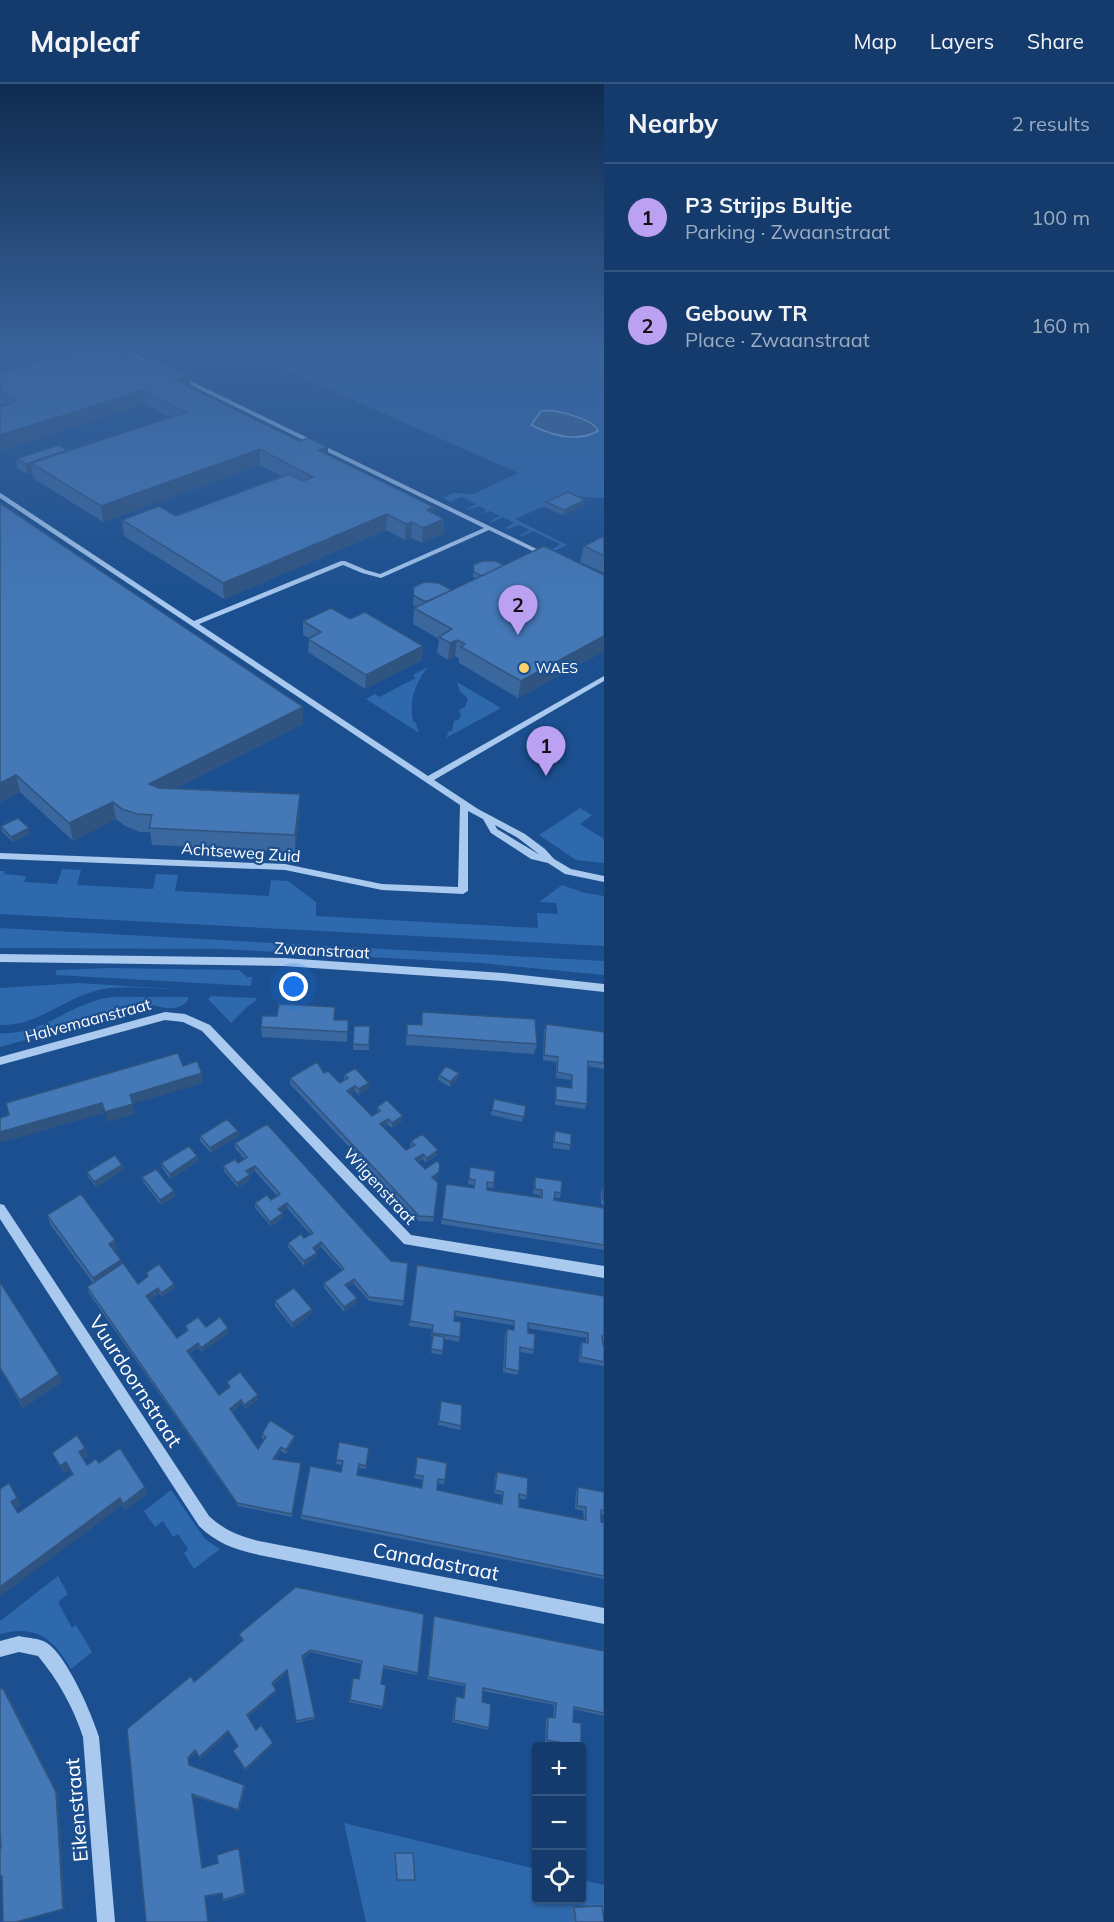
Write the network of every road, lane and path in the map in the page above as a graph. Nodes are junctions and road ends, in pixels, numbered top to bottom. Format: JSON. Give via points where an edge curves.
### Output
{"nodes":[{"id":1,"x":297,"y":435,"type":"edge"},
{"id":2,"x":0,"y":495,"type":"edge"},
{"id":3,"x":489,"y":528,"type":"junction"},
{"id":4,"x":557,"y":561,"type":"edge"},
{"id":5,"x":193,"y":624,"type":"junction"},
{"id":6,"x":604,"y":678,"type":"edge"},
{"id":7,"x":428,"y":780,"type":"junction"},
{"id":8,"x":464,"y":804,"type":"junction"},
{"id":9,"x":0,"y":856,"type":"edge"},
{"id":10,"x":604,"y":879,"type":"edge"},
{"id":11,"x":0,"y":958,"type":"edge"},
{"id":12,"x":37,"y":959,"type":"junction"},
{"id":13,"x":0,"y":965,"type":"edge"},
{"id":14,"x":604,"y":988,"type":"edge"},
{"id":15,"x":185,"y":1018,"type":"joint"},
{"id":16,"x":0,"y":1061,"type":"edge"},
{"id":17,"x":0,"y":1209,"type":"edge"},
{"id":18,"x":604,"y":1272,"type":"edge"},
{"id":19,"x":259,"y":1548,"type":"joint"},
{"id":20,"x":604,"y":1616,"type":"edge"},
{"id":21,"x":0,"y":1649,"type":"edge"},
{"id":22,"x":106,"y":1922,"type":"edge"}],
"edges":[{"from":1,"to":3,"type":"street"},
{"from":2,"to":5,"type":"street"},
{"from":3,"to":4,"type":"street"},
{"from":3,"to":5,"type":"street","via":[[381,576],[343,562]]},
{"from":5,"to":7,"type":"street"},
{"from":6,"to":7,"type":"street"},
{"from":7,"to":8,"type":"street"},
{"from":8,"to":9,"type":"street","name":"Achtseweg Zuid","via":[[463,891],[382,887],[285,867]]},
{"from":8,"to":10,"type":"street","via":[[487,819],[494,831],[534,857],[551,861],[568,872]]},
{"from":11,"to":12,"type":"street","name":"Zwaanstraat"},
{"from":12,"to":13,"type":"street","name":"Zwaanstraat"},
{"from":12,"to":14,"type":"street","name":"Zwaanstraat","via":[[284,962]]},
{"from":15,"to":16,"type":"street","name":"Halvemaanstraat","via":[[165,1016]]},
{"from":15,"to":18,"type":"street","name":"Wilgenstraat","via":[[206,1028],[408,1240]]},
{"from":17,"to":19,"type":"street","name":"Vuurdoornstraat","via":[[204,1521],[229,1542]]},
{"from":19,"to":20,"type":"street","name":"Canadastraat"},
{"from":21,"to":22,"type":"street","name":"Eikenstraat","via":[[19,1644],[42,1649],[74,1697],[91,1737]]}]}
